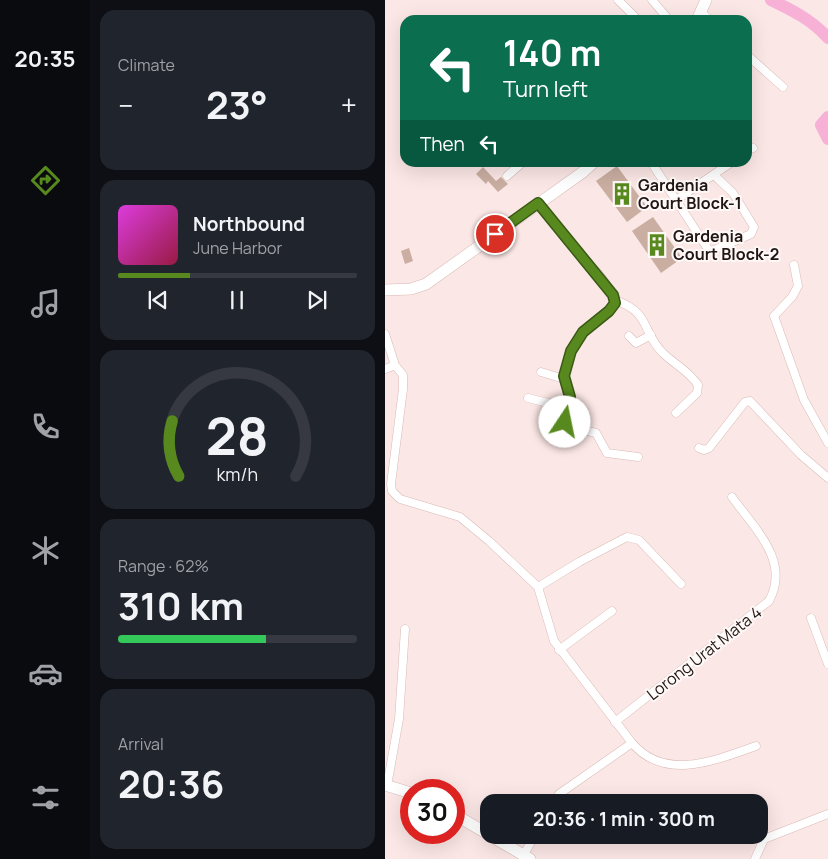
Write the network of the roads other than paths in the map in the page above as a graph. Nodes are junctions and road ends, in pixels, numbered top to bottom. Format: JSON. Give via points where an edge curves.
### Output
{"nodes":[{"id":1,"x":618,"y":0,"type":"edge"},
{"id":2,"x":651,"y":0,"type":"edge"},
{"id":3,"x":706,"y":0,"type":"edge"},
{"id":4,"x":632,"y":15,"type":"edge"},
{"id":5,"x":664,"y":15,"type":"edge"},
{"id":6,"x":699,"y":15,"type":"edge"},
{"id":7,"x":752,"y":59,"type":"edge"},
{"id":8,"x":783,"y":87,"type":"dead end"},
{"id":9,"x":517,"y":167,"type":"edge"},
{"id":10,"x":588,"y":167,"type":"edge"},
{"id":11,"x":654,"y":167,"type":"edge"},
{"id":12,"x":725,"y":167,"type":"edge"},
{"id":13,"x":714,"y":175,"type":"junction"},
{"id":14,"x":507,"y":176,"type":"dead end"},
{"id":15,"x":676,"y":200,"type":"junction"},
{"id":16,"x":538,"y":203,"type":"junction"},
{"id":17,"x":794,"y":265,"type":"dead end"},
{"id":18,"x":385,"y":290,"type":"edge"},
{"id":19,"x":615,"y":300,"type":"junction"},
{"id":20,"x":385,"y":334,"type":"edge"},
{"id":21,"x":651,"y":335,"type":"junction"},
{"id":22,"x":629,"y":336,"type":"dead end"},
{"id":23,"x":394,"y":364,"type":"junction"},
{"id":24,"x":385,"y":369,"type":"edge"},
{"id":25,"x":541,"y":372,"type":"dead end"},
{"id":26,"x":564,"y":379,"type":"junction"},
{"id":27,"x":528,"y":398,"type":"dead end"},
{"id":28,"x":568,"y":408,"type":"junction"},
{"id":29,"x":676,"y":412,"type":"dead end"},
{"id":30,"x":828,"y":443,"type":"edge"},
{"id":31,"x":699,"y":448,"type":"dead end"},
{"id":32,"x":638,"y":457,"type":"dead end"},
{"id":33,"x":828,"y":478,"type":"edge"},
{"id":34,"x":732,"y":497,"type":"dead end"},
{"id":35,"x":681,"y":584,"type":"dead end"},
{"id":36,"x":538,"y":587,"type":"junction"},
{"id":37,"x":612,"y":611,"type":"dead end"},
{"id":38,"x":811,"y":618,"type":"dead end"},
{"id":39,"x":405,"y":629,"type":"dead end"},
{"id":40,"x":559,"y":650,"type":"junction"},
{"id":41,"x":828,"y":664,"type":"edge"},
{"id":42,"x":615,"y":722,"type":"junction"},
{"id":43,"x":632,"y":743,"type":"junction"},
{"id":44,"x":756,"y":746,"type":"dead end"},
{"id":45,"x":386,"y":785,"type":"edge"},
{"id":46,"x":400,"y":789,"type":"edge"},
{"id":47,"x":559,"y":794,"type":"edge"},
{"id":48,"x":828,"y":814,"type":"edge"},
{"id":49,"x":465,"y":821,"type":"edge"},
{"id":50,"x":531,"y":844,"type":"edge"},
{"id":51,"x":526,"y":857,"type":"edge"},
{"id":52,"x":755,"y":859,"type":"edge"}],
"edges":[{"from":1,"to":4,"type":"street"},
{"from":2,"to":5,"type":"street"},
{"from":3,"to":6,"type":"street"},
{"from":7,"to":8,"type":"street"},
{"from":9,"to":14,"type":"street"},
{"from":10,"to":16,"type":"street"},
{"from":11,"to":15,"type":"street"},
{"from":12,"to":13,"type":"street"},
{"from":13,"to":15,"type":"street"},
{"from":13,"to":15,"type":"street","via":[[733,193],[754,227],[751,234],[730,244],[708,249]]},
{"from":16,"to":18,"type":"street","via":[[426,284],[411,289]]},
{"from":16,"to":19,"type":"street","via":[[610,289]]},
{"from":17,"to":30,"type":"street","via":[[798,286],[774,316],[804,400]]},
{"from":19,"to":21,"type":"street","via":[[625,303],[643,318]]},
{"from":19,"to":26,"type":"street","via":[[609,311],[577,339]]},
{"from":20,"to":23,"type":"street"},
{"from":21,"to":22,"type":"street","via":[[636,343]]},
{"from":21,"to":29,"type":"street","via":[[663,353],[698,385],[697,392]]},
{"from":23,"to":24,"type":"street"},
{"from":23,"to":36,"type":"street","via":[[403,375],[403,389],[392,491],[400,499],[455,514],[469,523]]},
{"from":25,"to":26,"type":"street"},
{"from":26,"to":28,"type":"street","via":[[570,397]]},
{"from":27,"to":28,"type":"street"},
{"from":28,"to":32,"type":"street","via":[[567,428],[597,433],[607,453]]},
{"from":31,"to":33,"type":"street","via":[[709,448],[745,402],[750,401],[801,456]]},
{"from":34,"to":42,"type":"street","name":"Lorong Urat Mata 4","via":[[769,549],[775,563],[777,582],[774,592],[769,601]]},
{"from":35,"to":36,"type":"street","via":[[639,540],[627,537]]},
{"from":36,"to":40,"type":"street","via":[[550,632]]},
{"from":37,"to":40,"type":"street"},
{"from":38,"to":41,"type":"street"},
{"from":39,"to":45,"type":"street","via":[[398,728]]},
{"from":40,"to":42,"type":"street"},
{"from":42,"to":43,"type":"street"},
{"from":43,"to":44,"type":"street","via":[[649,758],[687,765],[709,762]]},
{"from":43,"to":47,"type":"street"},
{"from":45,"to":46,"type":"street"},
{"from":48,"to":52,"type":"street","via":[[764,839]]},
{"from":49,"to":51,"type":"street"},
{"from":50,"to":51,"type":"street"}]}
